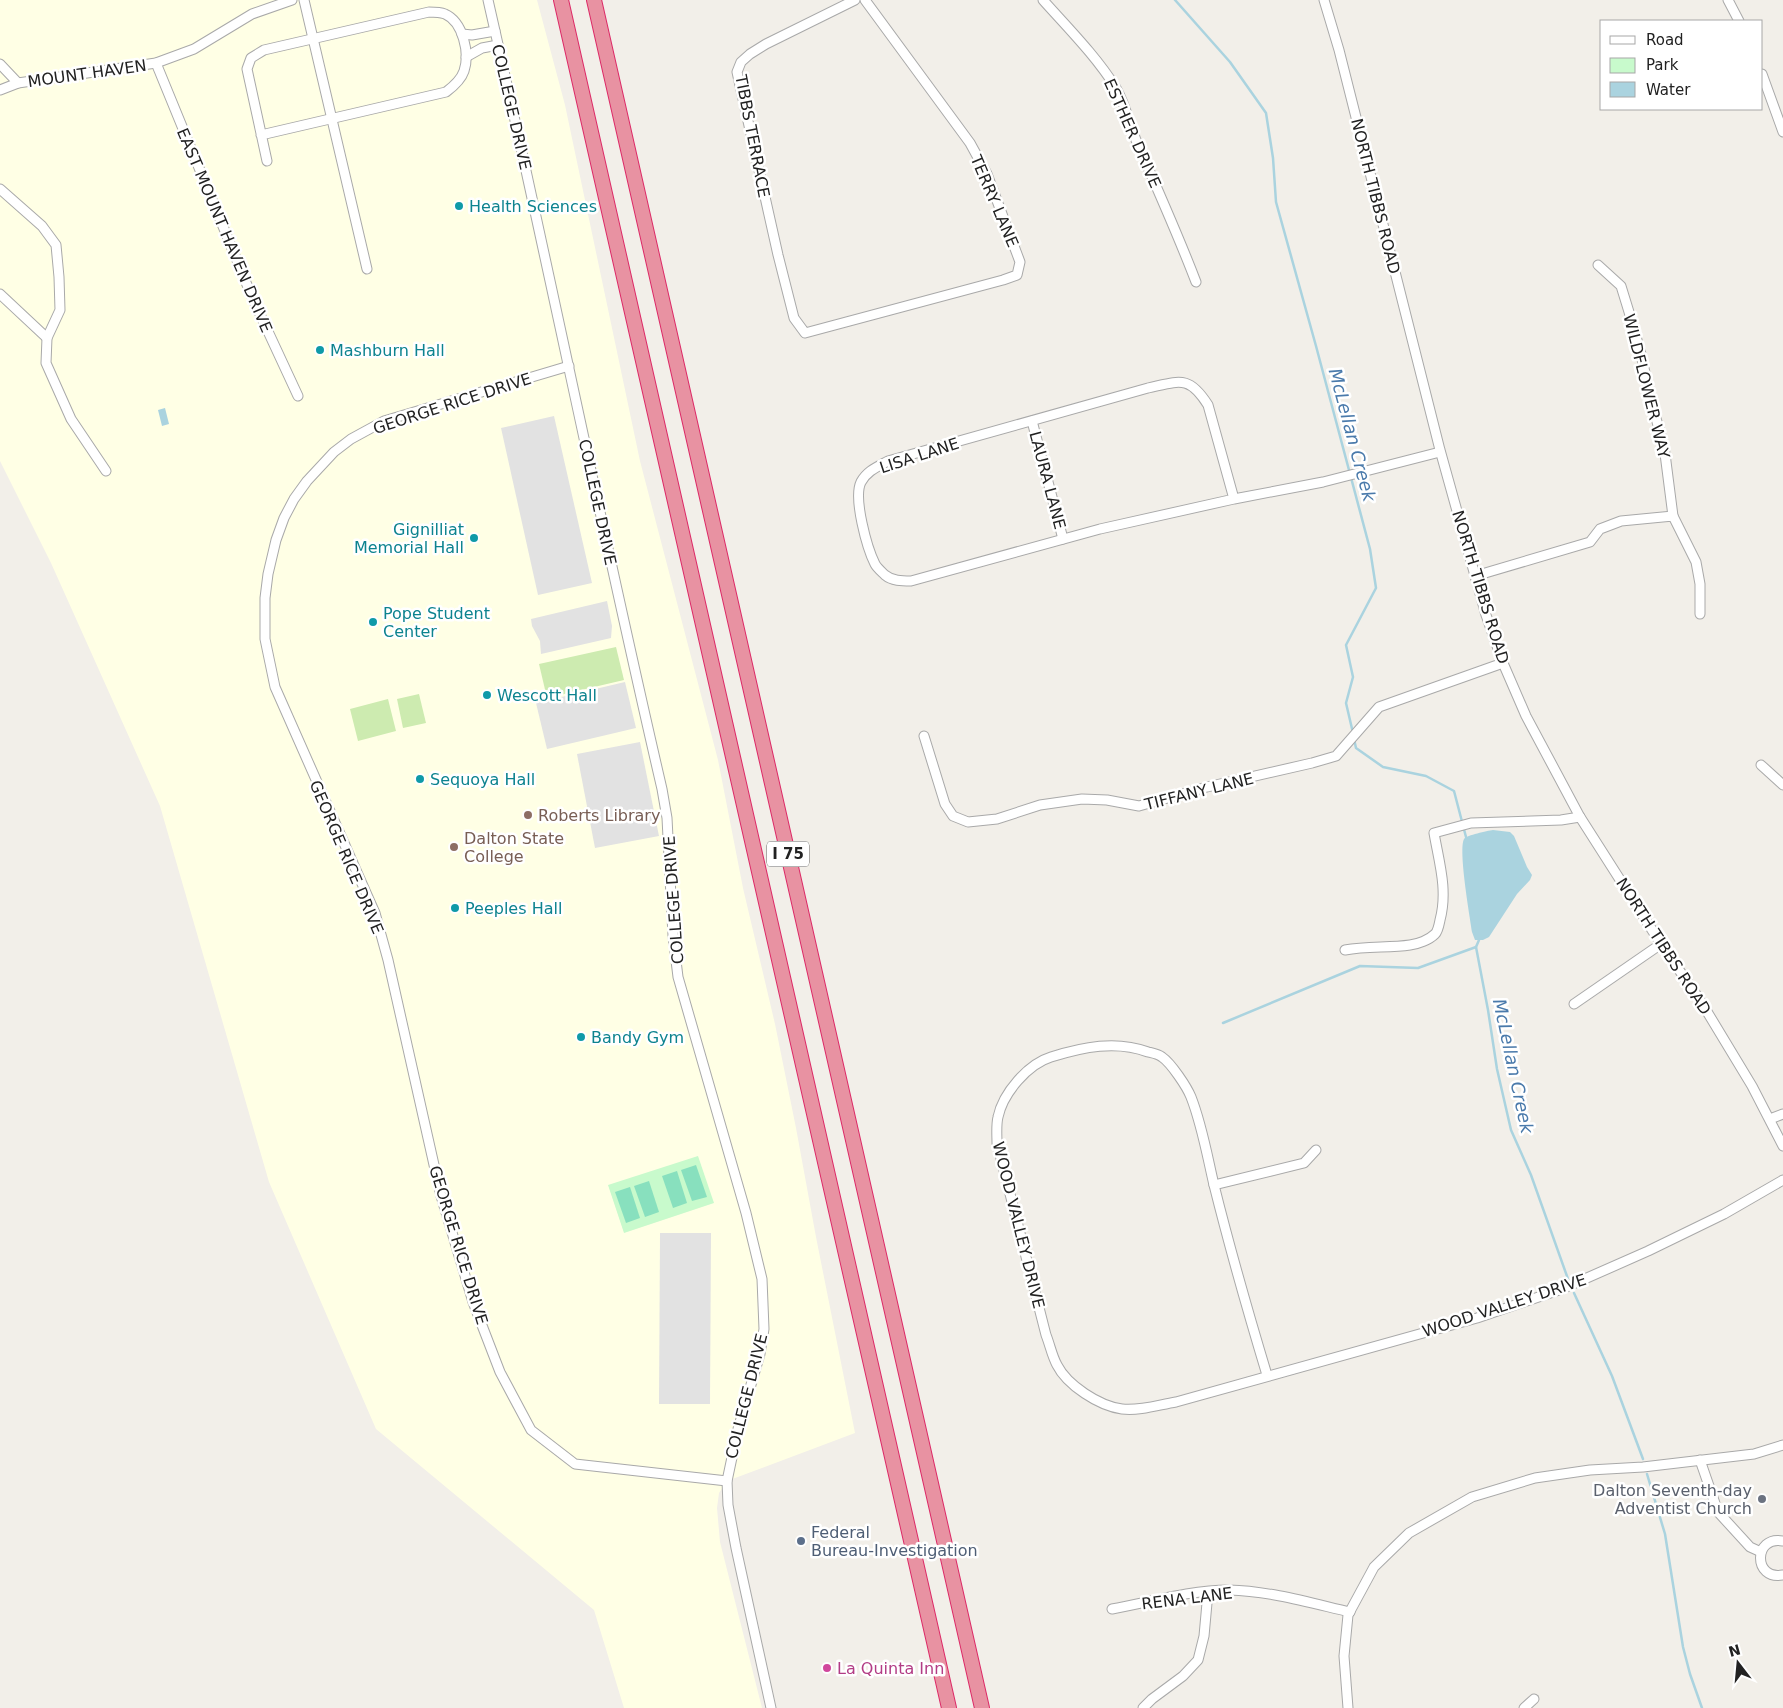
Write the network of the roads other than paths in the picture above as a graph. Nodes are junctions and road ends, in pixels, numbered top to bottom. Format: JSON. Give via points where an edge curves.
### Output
{"nodes":[{"id":1,"x":292,"y":0,"type":"edge"},
{"id":2,"x":304,"y":0,"type":"edge"},
{"id":3,"x":488,"y":0,"type":"edge"},
{"id":4,"x":561,"y":0,"type":"edge"},
{"id":5,"x":594,"y":0,"type":"edge"},
{"id":6,"x":855,"y":0,"type":"edge"},
{"id":7,"x":865,"y":0,"type":"edge"},
{"id":8,"x":1043,"y":0,"type":"edge"},
{"id":9,"x":1324,"y":0,"type":"edge"},
{"id":10,"x":1728,"y":0,"type":"edge"},
{"id":11,"x":1738,"y":20,"type":"edge"},
{"id":12,"x":494,"y":31,"type":"junction"},
{"id":13,"x":462,"y":34,"type":"junction"},
{"id":14,"x":313,"y":38,"type":"junction"},
{"id":15,"x":498,"y":45,"type":"junction"},
{"id":16,"x":466,"y":57,"type":"junction"},
{"id":17,"x":0,"y":64,"type":"edge"},
{"id":18,"x":156,"y":64,"type":"junction"},
{"id":19,"x":1763,"y":77,"type":"edge"},
{"id":20,"x":18,"y":83,"type":"junction"},
{"id":21,"x":0,"y":90,"type":"edge"},
{"id":22,"x":332,"y":119,"type":"junction"},
{"id":23,"x":1783,"y":132,"type":"edge"},
{"id":24,"x":261,"y":135,"type":"junction"},
{"id":25,"x":267,"y":161,"type":"dead end"},
{"id":26,"x":0,"y":189,"type":"edge"},
{"id":27,"x":1598,"y":265,"type":"dead end"},
{"id":28,"x":367,"y":269,"type":"dead end"},
{"id":29,"x":1196,"y":282,"type":"dead end"},
{"id":30,"x":0,"y":294,"type":"edge"},
{"id":31,"x":805,"y":333,"type":"joint"},
{"id":32,"x":47,"y":338,"type":"junction"},
{"id":33,"x":569,"y":366,"type":"junction"},
{"id":34,"x":298,"y":396,"type":"dead end"},
{"id":35,"x":1032,"y":421,"type":"junction"},
{"id":36,"x":1440,"y":452,"type":"junction"},
{"id":37,"x":106,"y":471,"type":"dead end"},
{"id":38,"x":1234,"y":499,"type":"junction"},
{"id":39,"x":1673,"y":516,"type":"junction"},
{"id":40,"x":1064,"y":539,"type":"junction"},
{"id":41,"x":1475,"y":576,"type":"junction"},
{"id":42,"x":1700,"y":614,"type":"dead end"},
{"id":43,"x":1503,"y":663,"type":"junction"},
{"id":44,"x":924,"y":736,"type":"dead end"},
{"id":45,"x":1761,"y":766,"type":"dead end"},
{"id":46,"x":1783,"y":785,"type":"edge"},
{"id":47,"x":1580,"y":817,"type":"junction"},
{"id":48,"x":1662,"y":944,"type":"junction"},
{"id":49,"x":1345,"y":950,"type":"dead end"},
{"id":50,"x":1574,"y":1004,"type":"dead end"},
{"id":51,"x":1783,"y":1114,"type":"edge"},
{"id":52,"x":1770,"y":1119,"type":"junction"},
{"id":53,"x":1783,"y":1146,"type":"edge"},
{"id":54,"x":1316,"y":1150,"type":"dead end"},
{"id":55,"x":1783,"y":1180,"type":"edge"},
{"id":56,"x":1214,"y":1184,"type":"junction"},
{"id":57,"x":1268,"y":1375,"type":"junction"},
{"id":58,"x":1783,"y":1446,"type":"edge"},
{"id":59,"x":1700,"y":1460,"type":"junction"},
{"id":60,"x":727,"y":1481,"type":"junction"},
{"id":61,"x":1783,"y":1541,"type":"edge"},
{"id":62,"x":1761,"y":1552,"type":"junction"},
{"id":63,"x":1783,"y":1575,"type":"edge"},
{"id":64,"x":1208,"y":1592,"type":"junction"},
{"id":65,"x":1112,"y":1609,"type":"dead end"},
{"id":66,"x":1350,"y":1612,"type":"junction"},
{"id":67,"x":1534,"y":1699,"type":"dead end"},
{"id":68,"x":771,"y":1708,"type":"edge"},
{"id":69,"x":948,"y":1708,"type":"edge"},
{"id":70,"x":982,"y":1708,"type":"edge"},
{"id":71,"x":1143,"y":1708,"type":"edge"},
{"id":72,"x":1348,"y":1708,"type":"edge"},
{"id":73,"x":1524,"y":1708,"type":"edge"}],
"edges":[{"from":1,"to":18,"type":"street","name":"MOUNT HAVEN","via":[[252,14],[194,49]]},
{"from":2,"to":14,"type":"street"},
{"from":3,"to":12,"type":"street","name":"COLLEGE DRIVE"},
{"from":4,"to":69,"type":"highway","number":"I 75"},
{"from":5,"to":70,"type":"highway","number":"I 75"},
{"from":6,"to":31,"type":"street","name":"TIBBS TERRACE","via":[[766,44],[741,62],[737,72],[794,318]]},
{"from":7,"to":31,"type":"street","name":"TERRY LANE","via":[[970,143],[987,174],[1020,262],[1017,275],[1003,280]]},
{"from":8,"to":29,"type":"street","name":"ESTHER DRIVE","via":[[1086,47],[1117,90]]},
{"from":9,"to":36,"type":"street","name":"NORTH TIBBS ROAD"},
{"from":10,"to":11,"type":"street"},
{"from":12,"to":13,"type":"street"},
{"from":12,"to":15,"type":"street","name":"COLLEGE DRIVE"},
{"from":13,"to":14,"type":"street","via":[[456,21],[444,14],[429,12]]},
{"from":13,"to":16,"type":"street"},
{"from":14,"to":22,"type":"street"},
{"from":14,"to":24,"type":"street","via":[[264,50],[251,58],[247,69]]},
{"from":15,"to":16,"type":"street","via":[[482,48]]},
{"from":15,"to":33,"type":"street","name":"COLLEGE DRIVE"},
{"from":16,"to":22,"type":"street","via":[[457,83],[446,92]]},
{"from":17,"to":20,"type":"street"},
{"from":18,"to":20,"type":"street","name":"MOUNT HAVEN"},
{"from":18,"to":34,"type":"street","name":"EAST MOUNT HAVEN DRIVE","via":[[252,298]]},
{"from":19,"to":23,"type":"street"},
{"from":20,"to":21,"type":"street","name":"MOUNT HAVEN"},
{"from":22,"to":24,"type":"street"},
{"from":22,"to":28,"type":"street"},
{"from":24,"to":25,"type":"street"},
{"from":26,"to":32,"type":"street","via":[[42,226],[56,245],[60,310]]},
{"from":27,"to":39,"type":"street","name":"WILDFLOWER WAY","via":[[1621,286],[1629,312],[1664,446]]},
{"from":30,"to":32,"type":"street"},
{"from":32,"to":37,"type":"street","via":[[46,363],[71,419]]},
{"from":33,"to":60,"type":"street","name":"COLLEGE DRIVE","via":[[668,818],[678,977],[762,1279],[764,1329],[760,1354],[738,1428]]},
{"from":33,"to":60,"type":"street","name":"GEORGE RICE DRIVE","via":[[384,421],[334,452],[307,481],[284,518],[268,574],[265,639],[275,687],[374,913],[388,960],[441,1196],[473,1302],[500,1372],[531,1430],[576,1464]]},
{"from":35,"to":38,"type":"street","name":"LISA LANE","via":[[1148,388],[1177,382],[1193,386],[1208,405]]},
{"from":35,"to":40,"type":"street","name":"LAURA LANE"},
{"from":35,"to":40,"type":"street","name":"LISA LANE","via":[[888,461],[868,471],[860,483],[857,498],[868,546],[876,565],[886,577],[911,581]]},
{"from":36,"to":38,"type":"street","name":"LISA LANE","via":[[1323,482]]},
{"from":36,"to":41,"type":"street","name":"NORTH TIBBS ROAD"},
{"from":38,"to":40,"type":"street","name":"LISA LANE"},
{"from":39,"to":41,"type":"street","via":[[1621,521],[1600,529],[1590,542]]},
{"from":39,"to":42,"type":"street","name":"WILDFLOWER WAY","via":[[1696,562]]},
{"from":41,"to":43,"type":"street","name":"NORTH TIBBS ROAD"},
{"from":43,"to":44,"type":"street","name":"TIFFANY LANE","via":[[1379,707],[1336,756],[1139,806],[1082,799],[1040,805],[997,819],[968,822],[953,816],[945,804]]},
{"from":43,"to":47,"type":"street","name":"NORTH TIBBS ROAD","via":[[1526,716]]},
{"from":45,"to":46,"type":"street"},
{"from":47,"to":48,"type":"street","name":"NORTH TIBBS ROAD"},
{"from":47,"to":49,"type":"street","via":[[1472,823],[1434,833],[1444,894],[1436,933],[1412,945]]},
{"from":48,"to":50,"type":"street"},
{"from":48,"to":52,"type":"street","name":"NORTH TIBBS ROAD","via":[[1700,1000]]},
{"from":51,"to":52,"type":"street"},
{"from":52,"to":53,"type":"street","name":"NORTH TIBBS ROAD"},
{"from":54,"to":56,"type":"street","via":[[1304,1163]]},
{"from":55,"to":57,"type":"street","name":"WOOD VALLEY DRIVE","via":[[1648,1252],[1562,1289],[1477,1318]]},
{"from":56,"to":57,"type":"street","name":"WOOD VALLEY DRIVE"},
{"from":56,"to":57,"type":"street","name":"WOOD VALLEY DRIVE","via":[[1190,1095],[1162,1057],[1144,1050],[1120,1045],[1094,1047],[1042,1060],[1026,1070],[1003,1101],[997,1118],[997,1143],[1046,1336],[1057,1365],[1071,1384],[1095,1399],[1121,1409],[1142,1409]]},
{"from":58,"to":59,"type":"street","via":[[1754,1454]]},
{"from":59,"to":62,"type":"street","via":[[1718,1512],[1750,1547]]},
{"from":59,"to":66,"type":"street","via":[[1535,1478],[1472,1497],[1409,1533],[1374,1567]]},
{"from":60,"to":68,"type":"street","name":"COLLEGE DRIVE","via":[[736,1548]]},
{"from":61,"to":62,"type":"street","via":[[1768,1543]]},
{"from":62,"to":63,"type":"street","via":[[1764,1569],[1774,1575]]},
{"from":64,"to":65,"type":"street","name":"RENA LANE"},
{"from":64,"to":66,"type":"street","name":"RENA LANE","via":[[1230,1590],[1276,1595]]},
{"from":64,"to":71,"type":"street","via":[[1198,1660]]},
{"from":66,"to":72,"type":"street","via":[[1344,1656]]},
{"from":67,"to":73,"type":"street"}]}
